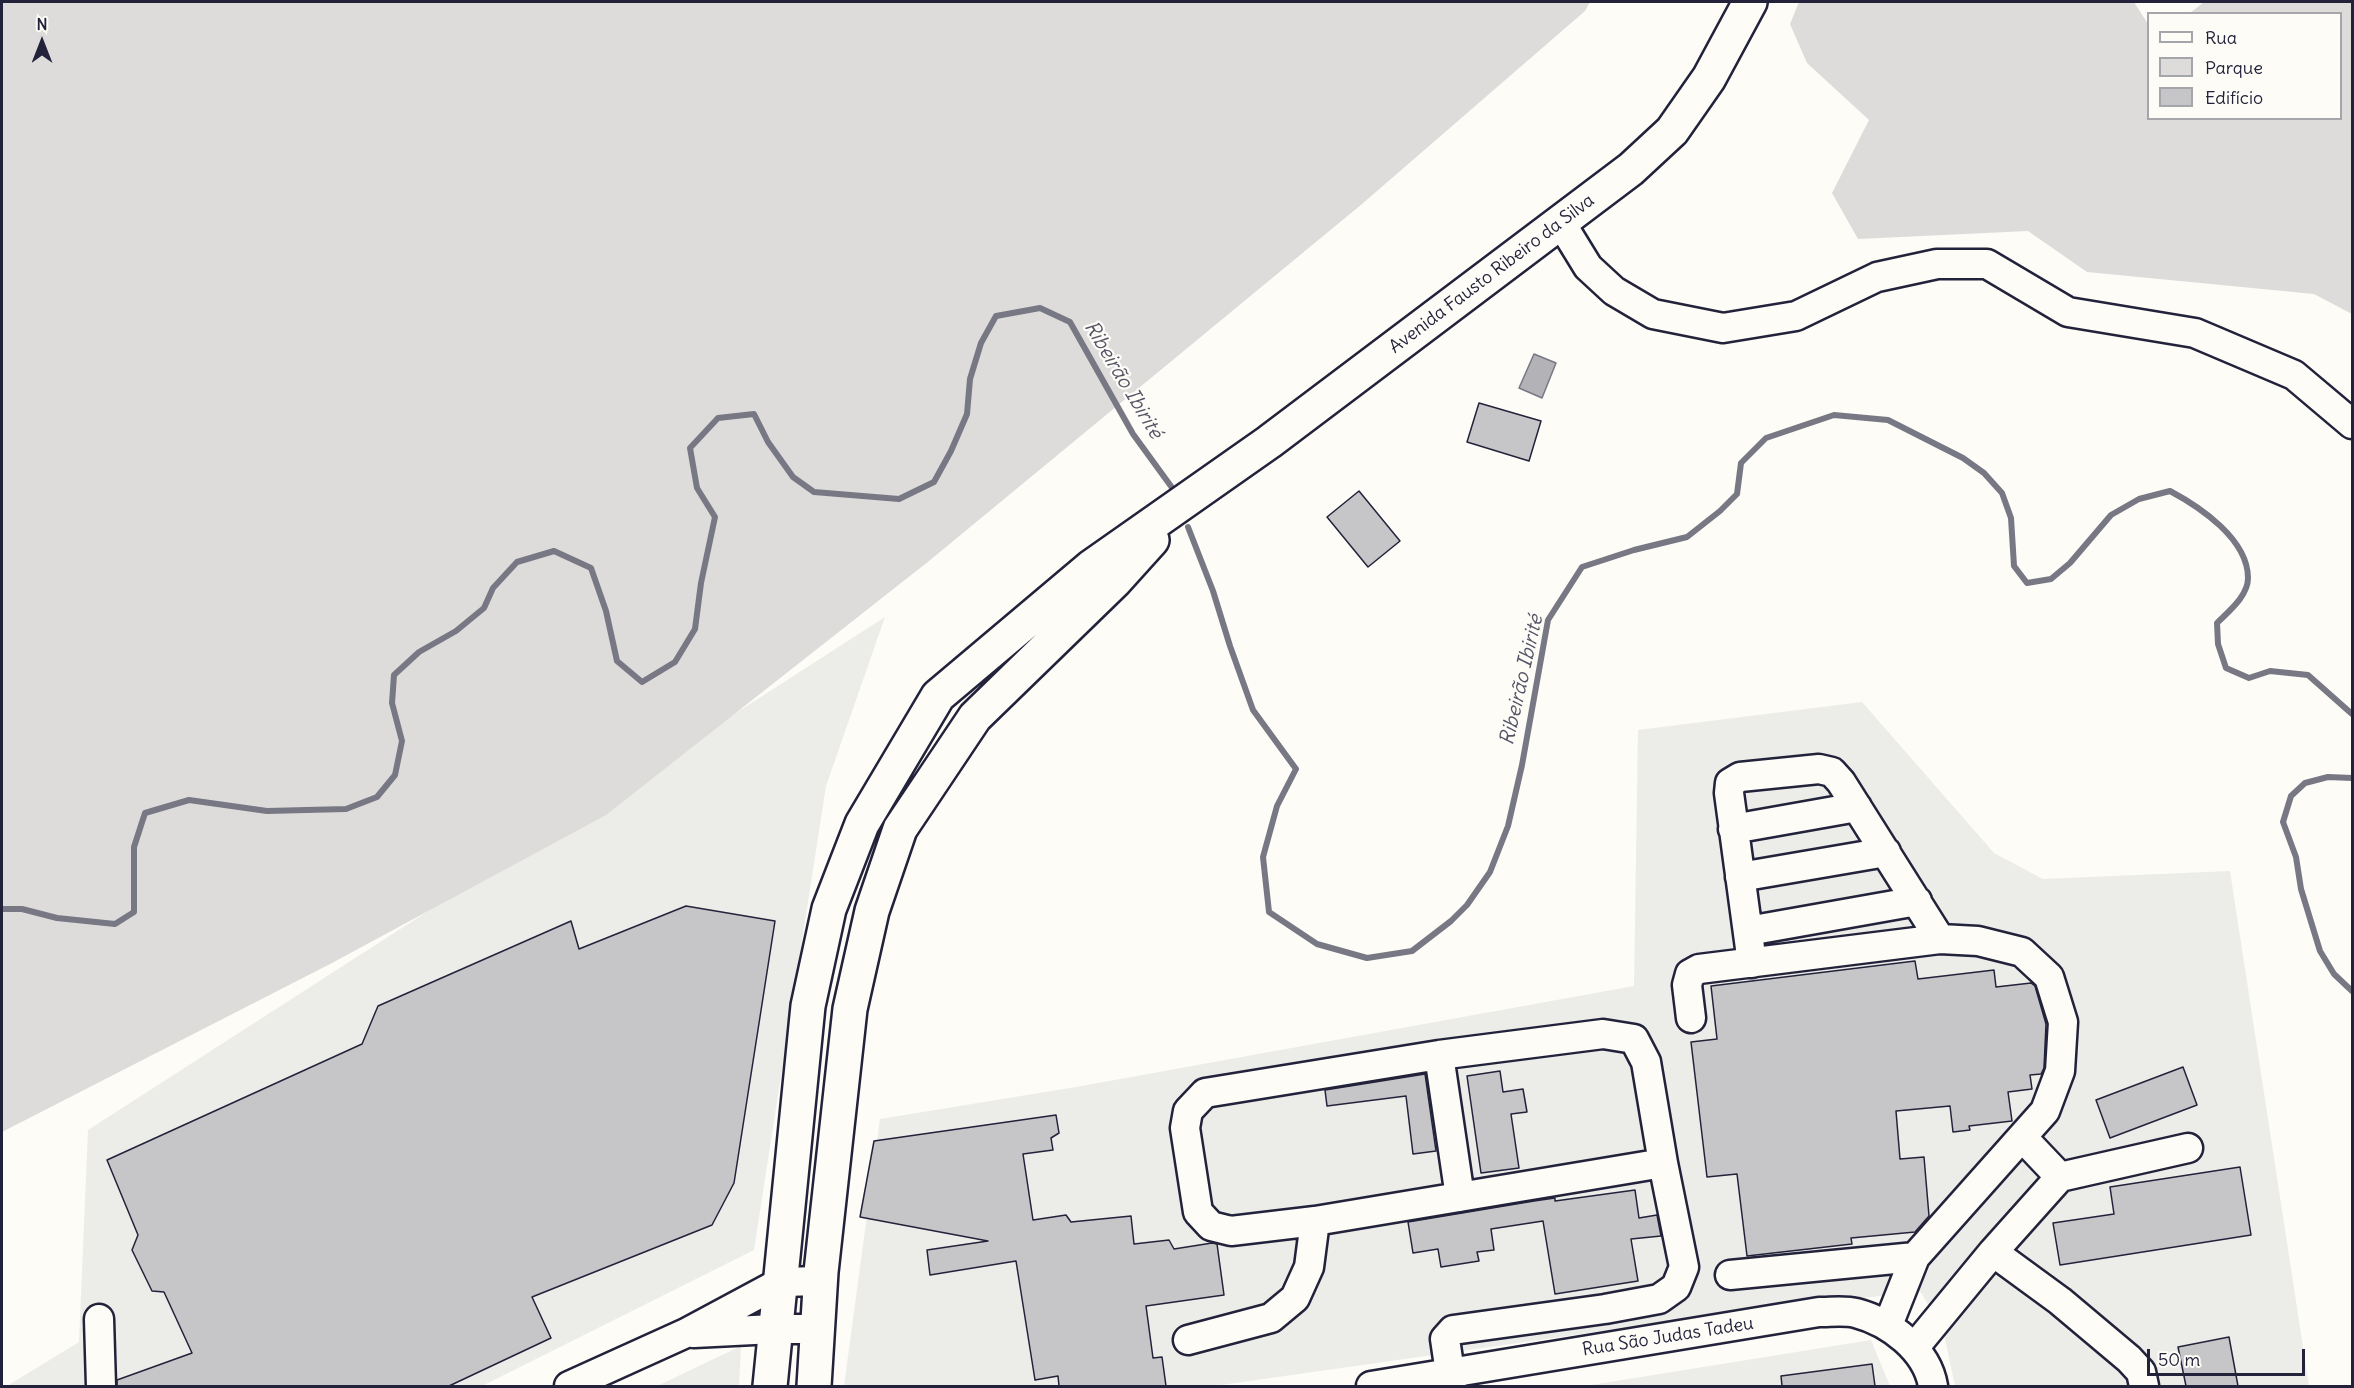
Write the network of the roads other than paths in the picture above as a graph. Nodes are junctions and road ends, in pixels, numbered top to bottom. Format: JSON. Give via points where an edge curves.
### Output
{"nodes":[{"id":1,"x":1750,"y":2,"type":"edge"},
{"id":2,"x":1561,"y":223,"type":"junction"},
{"id":3,"x":2352,"y":424,"type":"edge"},
{"id":4,"x":1187,"y":501,"type":"junction"},
{"id":5,"x":938,"y":696,"type":"junction"},
{"id":6,"x":975,"y":717,"type":"junction"},
{"id":7,"x":1857,"y":807,"type":"junction"},
{"id":8,"x":1733,"y":829,"type":"junction"},
{"id":9,"x":1886,"y":852,"type":"junction"},
{"id":10,"x":1740,"y":878,"type":"junction"},
{"id":11,"x":1917,"y":901,"type":"junction"},
{"id":12,"x":1748,"y":931,"type":"junction"},
{"id":13,"x":1940,"y":939,"type":"junction"},
{"id":14,"x":1752,"y":963,"type":"junction"},
{"id":15,"x":1691,"y":1018,"type":"dead end"},
{"id":16,"x":1439,"y":1055,"type":"junction"},
{"id":17,"x":2022,"y":1137,"type":"junction"},
{"id":18,"x":2188,"y":1148,"type":"dead end"},
{"id":19,"x":1663,"y":1163,"type":"junction"},
{"id":20,"x":2060,"y":1177,"type":"junction"},
{"id":21,"x":1460,"y":1197,"type":"junction"},
{"id":22,"x":1315,"y":1221,"type":"junction"},
{"id":23,"x":1993,"y":1252,"type":"junction"},
{"id":24,"x":1915,"y":1257,"type":"junction"},
{"id":25,"x":1730,"y":1275,"type":"dead end"},
{"id":26,"x":821,"y":1281,"type":"junction"},
{"id":27,"x":782,"y":1282,"type":"junction"},
{"id":28,"x":99,"y":1319,"type":"dead end"},
{"id":29,"x":1888,"y":1325,"type":"junction"},
{"id":30,"x":774,"y":1329,"type":"junction"},
{"id":31,"x":818,"y":1329,"type":"junction"},
{"id":32,"x":686,"y":1334,"type":"junction"},
{"id":33,"x":1188,"y":1340,"type":"dead end"},
{"id":34,"x":1914,"y":1348,"type":"junction"},
{"id":35,"x":1450,"y":1380,"type":"edge"},
{"id":36,"x":101,"y":1386,"type":"edge"},
{"id":37,"x":569,"y":1386,"type":"edge"},
{"id":38,"x":770,"y":1386,"type":"edge"},
{"id":39,"x":814,"y":1386,"type":"edge"},
{"id":40,"x":1371,"y":1386,"type":"edge"},
{"id":41,"x":1933,"y":1386,"type":"edge"},
{"id":42,"x":2144,"y":1386,"type":"edge"}],
"edges":[{"from":1,"to":2,"type":"main road","name":"Avenida Fausto Ribeiro da Silva","via":[[1709,78],[1672,131]]},
{"from":2,"to":3,"type":"street","via":[[1588,267],[1614,291],[1653,314],[1723,328],[1796,316],[1877,277],[1938,264],[1987,264],[2068,312],[2195,333],[2294,375]]},
{"from":2,"to":4,"type":"main road","name":"Avenida Fausto Ribeiro da Silva"},
{"from":4,"to":5,"type":"main road","via":[[1091,567]]},
{"from":4,"to":6,"type":"main road","via":[[1115,581]]},
{"from":5,"to":6,"type":"main road"},
{"from":5,"to":27,"type":"main road","via":[[862,824],[829,909],[808,1005]]},
{"from":6,"to":26,"type":"main road","via":[[900,830],[872,911],[850,1009]]},
{"from":7,"to":8,"type":"street"},
{"from":7,"to":8,"type":"street","via":[[1832,772],[1819,769],[1740,777],[1730,783]]},
{"from":7,"to":9,"type":"street"},
{"from":8,"to":10,"type":"street"},
{"from":9,"to":10,"type":"street"},
{"from":9,"to":11,"type":"street"},
{"from":10,"to":12,"type":"street"},
{"from":11,"to":12,"type":"street"},
{"from":11,"to":13,"type":"street"},
{"from":12,"to":14,"type":"street"},
{"from":13,"to":14,"type":"street"},
{"from":13,"to":17,"type":"street","via":[[1978,941],[2022,952],[2049,977],[2063,1022],[2060,1071],[2045,1110]]},
{"from":14,"to":15,"type":"street","via":[[1699,969],[1690,974],[1687,985]]},
{"from":16,"to":19,"type":"street","via":[[1603,1034],[1634,1040],[1646,1062]]},
{"from":16,"to":21,"type":"street"},
{"from":16,"to":22,"type":"street","via":[[1205,1093],[1188,1111],[1185,1128],[1198,1212],[1211,1226],[1231,1231]]},
{"from":17,"to":20,"type":"street"},
{"from":17,"to":24,"type":"street"},
{"from":18,"to":20,"type":"street"},
{"from":19,"to":21,"type":"street"},
{"from":19,"to":35,"type":"street","via":[[1684,1267],[1676,1287],[1659,1299],[1453,1330],[1445,1339]]},
{"from":20,"to":23,"type":"street"},
{"from":21,"to":22,"type":"street"},
{"from":22,"to":33,"type":"street","via":[[1309,1267],[1295,1298],[1271,1318]]},
{"from":23,"to":34,"type":"street"},
{"from":23,"to":42,"type":"street","via":[[2060,1300],[2129,1359],[2141,1372]]},
{"from":24,"to":25,"type":"street"},
{"from":24,"to":29,"type":"street"},
{"from":26,"to":27,"type":"street"},
{"from":26,"to":31,"type":"main road"},
{"from":27,"to":30,"type":"main road"},
{"from":27,"to":32,"type":"street"},
{"from":28,"to":36,"type":"street"},
{"from":29,"to":34,"type":"street","name":"Rua São Judas Tadeu"},
{"from":29,"to":35,"type":"street","name":"Rua São Judas Tadeu","via":[[1854,1312],[1819,1312]]},
{"from":30,"to":31,"type":"street"},
{"from":30,"to":32,"type":"street"},
{"from":30,"to":38,"type":"main road"},
{"from":31,"to":39,"type":"main road"},
{"from":32,"to":37,"type":"street"},
{"from":34,"to":41,"type":"street","name":"Rua São Judas Tadeu"},
{"from":35,"to":40,"type":"street","name":"Rua São Judas Tadeu"}]}
